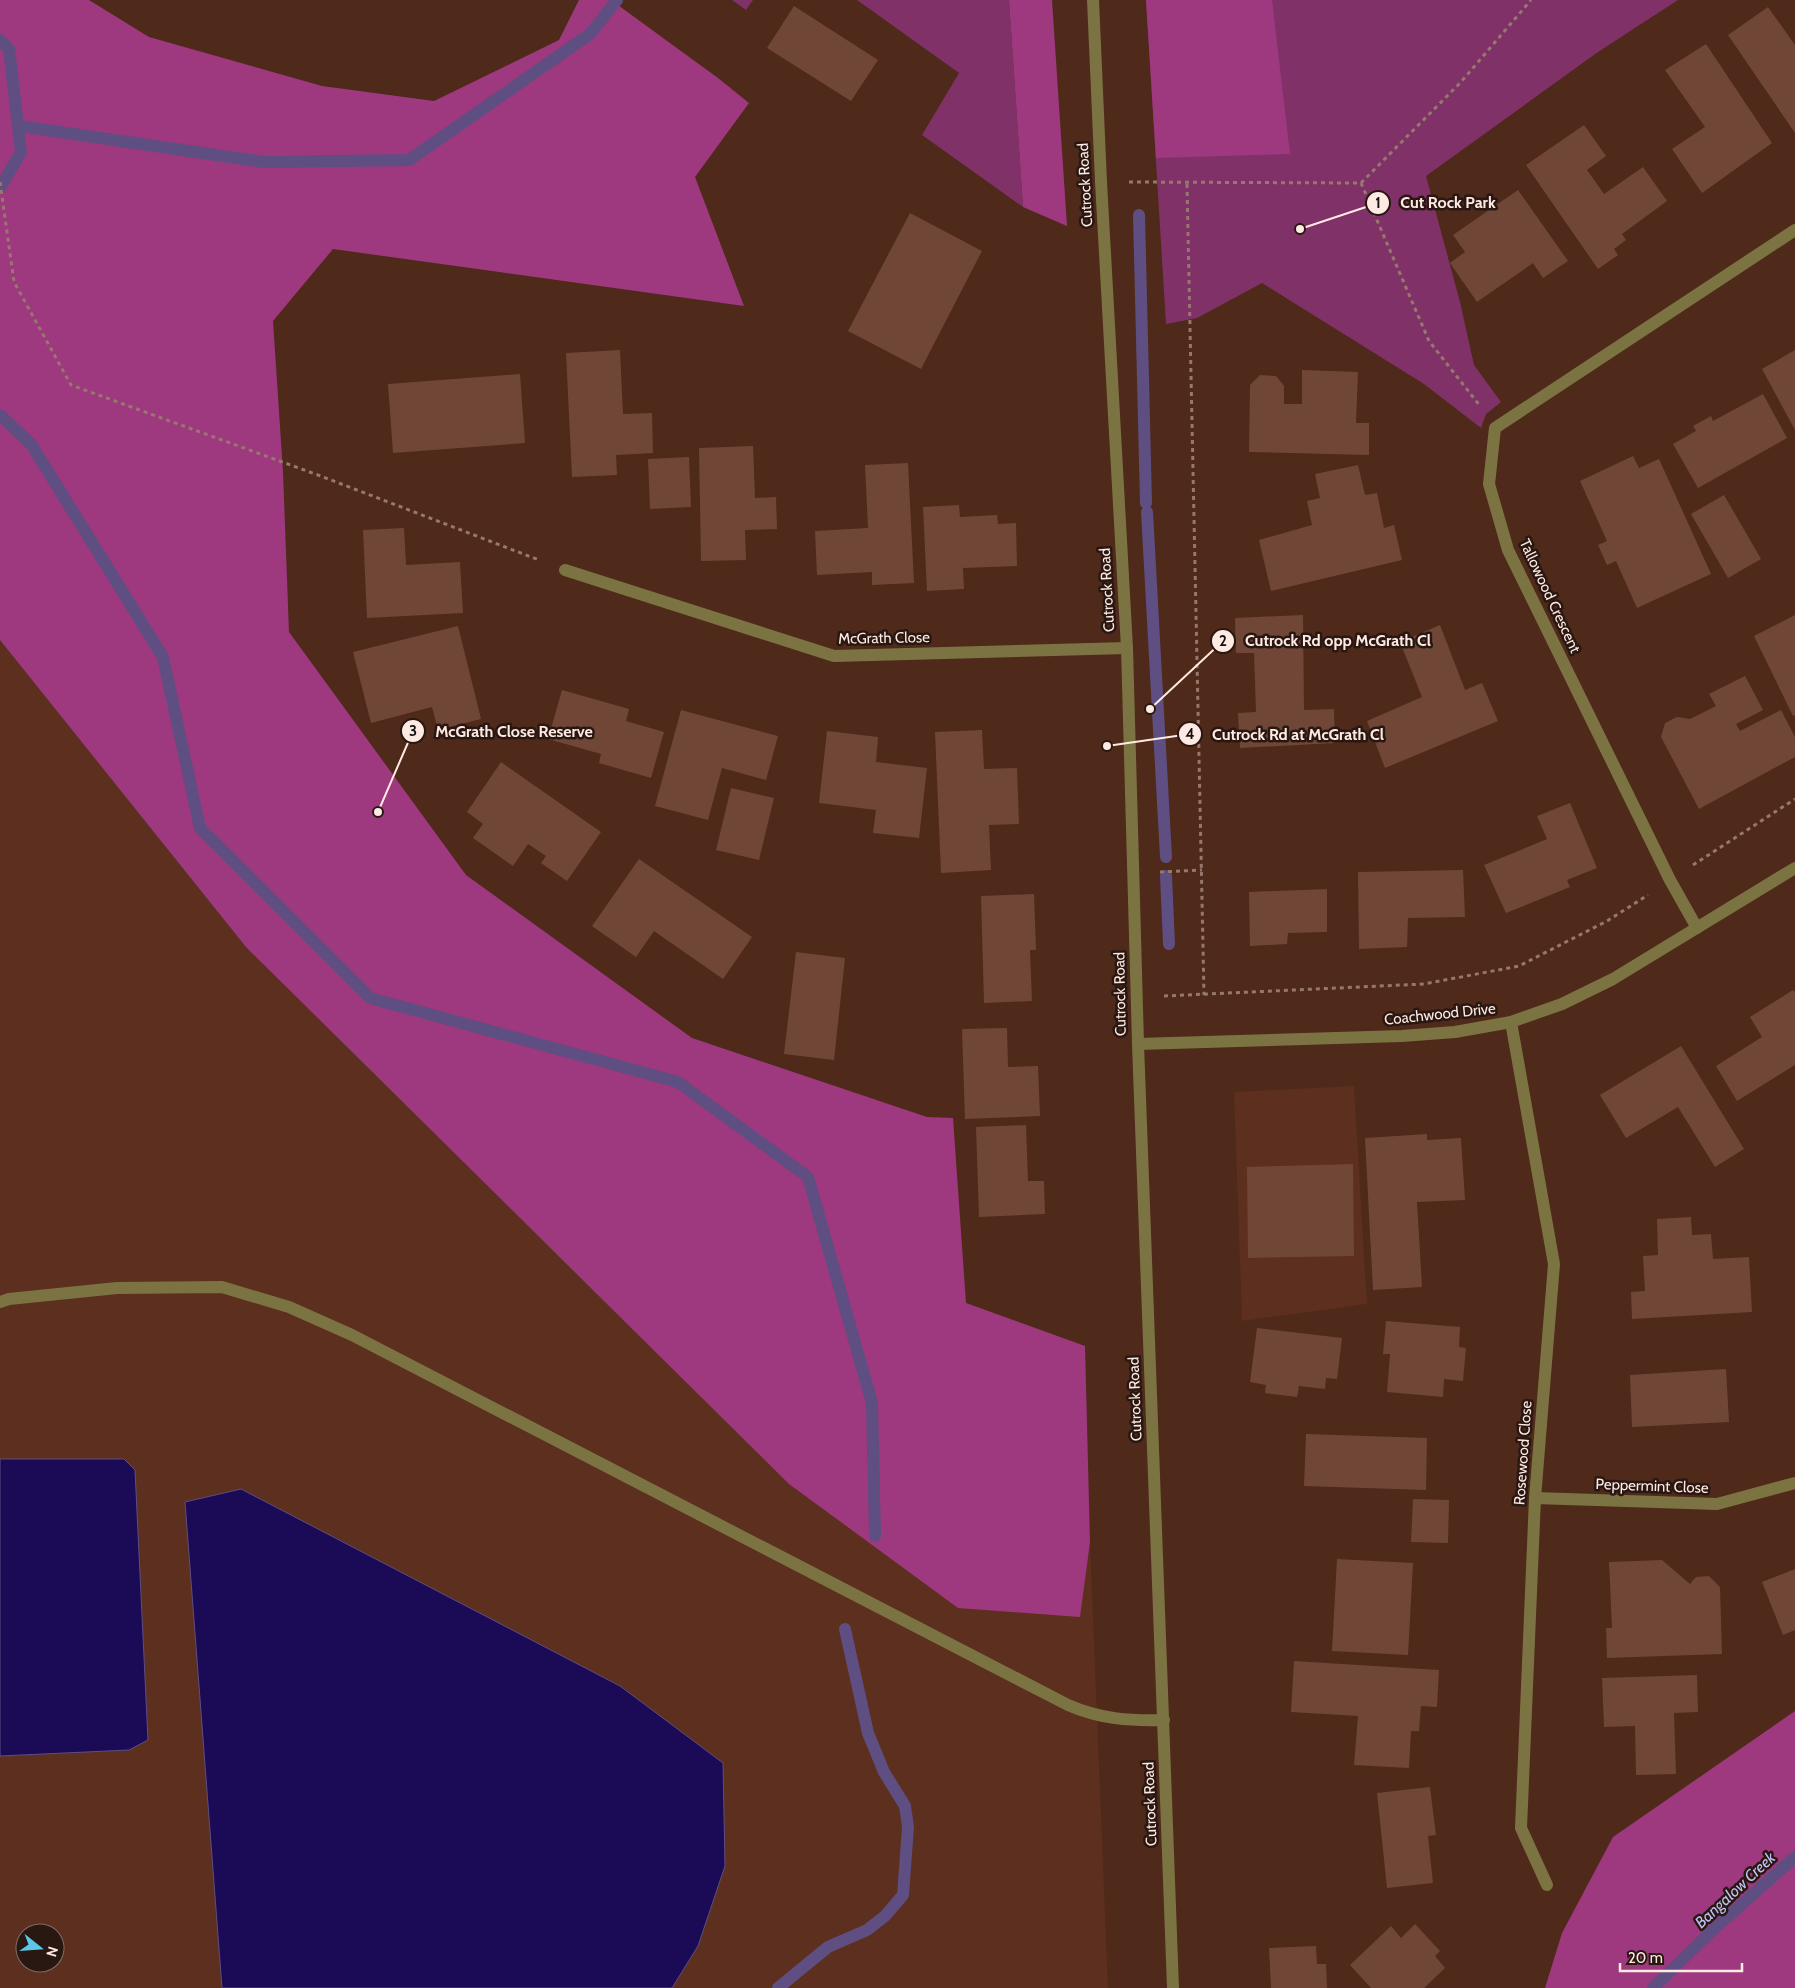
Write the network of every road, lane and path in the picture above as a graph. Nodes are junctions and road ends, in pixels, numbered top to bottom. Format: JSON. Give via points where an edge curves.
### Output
{"nodes":[{"id":1,"x":1093,"y":0,"type":"edge"},
{"id":2,"x":1531,"y":0,"type":"edge"},
{"id":3,"x":0,"y":182,"type":"edge"},
{"id":4,"x":1101,"y":182,"type":"junction"},
{"id":5,"x":1362,"y":183,"type":"junction"},
{"id":6,"x":1187,"y":184,"type":"junction"},
{"id":7,"x":1795,"y":230,"type":"edge"},
{"id":8,"x":1495,"y":428,"type":"junction"},
{"id":9,"x":565,"y":570,"type":"joint"},
{"id":10,"x":1127,"y":648,"type":"junction"},
{"id":11,"x":1795,"y":799,"type":"edge"},
{"id":12,"x":1795,"y":868,"type":"edge"},
{"id":13,"x":1202,"y":870,"type":"junction"},
{"id":14,"x":1133,"y":874,"type":"junction"},
{"id":15,"x":1670,"y":880,"type":"junction"},
{"id":16,"x":1697,"y":928,"type":"junction"},
{"id":17,"x":1204,"y":995,"type":"junction"},
{"id":18,"x":1137,"y":996,"type":"junction"},
{"id":19,"x":1511,"y":1022,"type":"junction"},
{"id":20,"x":1138,"y":1044,"type":"junction"},
{"id":21,"x":0,"y":1302,"type":"edge"},
{"id":22,"x":1795,"y":1483,"type":"edge"},
{"id":23,"x":1535,"y":1498,"type":"junction"},
{"id":24,"x":1164,"y":1720,"type":"junction"},
{"id":25,"x":1547,"y":1885,"type":"dead end"},
{"id":26,"x":1173,"y":1988,"type":"edge"}],
"edges":[{"from":1,"to":4,"type":"street","name":"Cutrock Road"},
{"from":2,"to":5,"type":"path","via":[[1461,82]]},
{"from":3,"to":9,"type":"path","via":[[14,282],[71,385]]},
{"from":4,"to":6,"type":"path"},
{"from":4,"to":10,"type":"street","name":"Cutrock Road"},
{"from":5,"to":6,"type":"path"},
{"from":5,"to":8,"type":"path","via":[[1429,341]]},
{"from":6,"to":13,"type":"path"},
{"from":7,"to":8,"type":"street"},
{"from":8,"to":15,"type":"street","name":"Tallowood Crescent","via":[[1489,484],[1508,550]]},
{"from":9,"to":10,"type":"street","name":"McGrath Close","via":[[834,656]]},
{"from":10,"to":14,"type":"street","name":"Cutrock Road"},
{"from":11,"to":15,"type":"path"},
{"from":12,"to":16,"type":"street","name":"Coachwood Drive"},
{"from":13,"to":14,"type":"path"},
{"from":13,"to":17,"type":"path"},
{"from":14,"to":18,"type":"street","name":"Cutrock Road"},
{"from":15,"to":16,"type":"street","name":"Tallowood Crescent"},
{"from":15,"to":17,"type":"path","via":[[1607,921],[1518,966],[1424,984]]},
{"from":16,"to":19,"type":"street","name":"Coachwood Drive","via":[[1562,1004]]},
{"from":17,"to":18,"type":"path"},
{"from":18,"to":20,"type":"street","name":"Cutrock Road"},
{"from":19,"to":20,"type":"street","name":"Coachwood Drive","via":[[1455,1032],[1402,1036]]},
{"from":19,"to":23,"type":"street","name":"Rosewood Close","via":[[1554,1264]]},
{"from":20,"to":24,"type":"street","name":"Cutrock Road"},
{"from":21,"to":24,"type":"street","via":[[9,1298],[117,1288],[222,1287],[289,1307],[352,1335],[1068,1705],[1107,1718]]},
{"from":22,"to":23,"type":"street","name":"Peppermint Close","via":[[1717,1504]]},
{"from":23,"to":25,"type":"street","name":"Rosewood Close","via":[[1521,1828]]},
{"from":24,"to":26,"type":"street","name":"Cutrock Road"}]}
